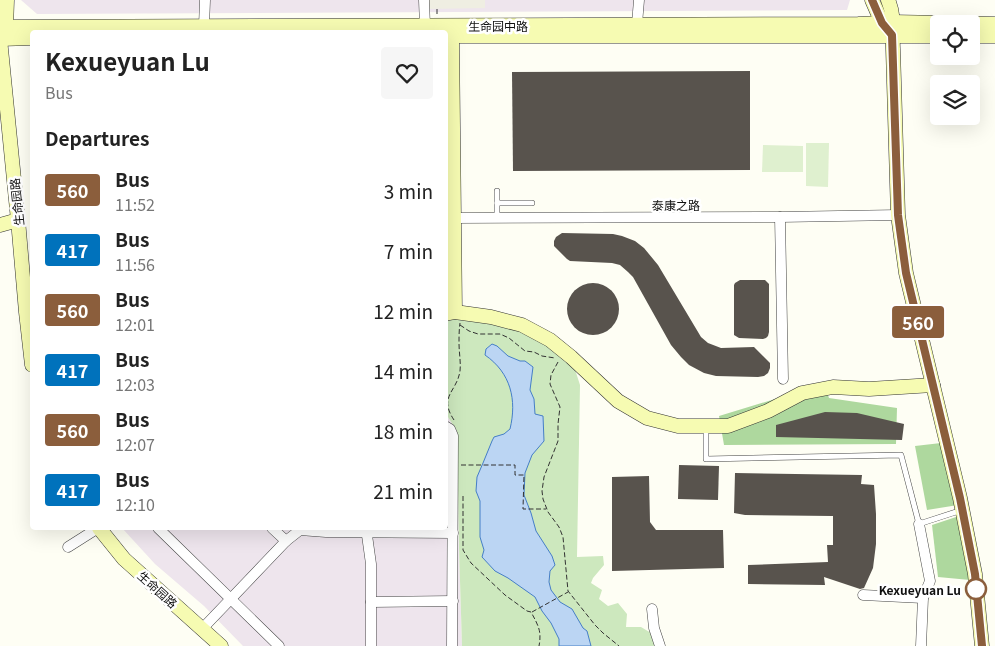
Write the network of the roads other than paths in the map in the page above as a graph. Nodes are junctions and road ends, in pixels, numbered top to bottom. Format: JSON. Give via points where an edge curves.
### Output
{"nodes":[{"id":1,"x":7,"y":0,"type":"edge"},
{"id":2,"x":205,"y":0,"type":"edge"},
{"id":3,"x":424,"y":0,"type":"edge"},
{"id":4,"x":639,"y":0,"type":"edge"},
{"id":5,"x":872,"y":0,"type":"edge"},
{"id":6,"x":888,"y":0,"type":"edge"},
{"id":7,"x":637,"y":24,"type":"junction"},
{"id":8,"x":995,"y":24,"type":"edge"},
{"id":9,"x":204,"y":26,"type":"junction"},
{"id":10,"x":425,"y":26,"type":"junction"},
{"id":11,"x":889,"y":27,"type":"junction"},
{"id":12,"x":30,"y":30,"type":"edge"},
{"id":13,"x":42,"y":30,"type":"edge"},
{"id":14,"x":2,"y":31,"type":"edge"},
{"id":15,"x":930,"y":34,"type":"edge"},
{"id":16,"x":449,"y":36,"type":"edge"},
{"id":17,"x":980,"y":36,"type":"edge"},
{"id":18,"x":995,"y":36,"type":"edge"},
{"id":19,"x":30,"y":38,"type":"edge"},
{"id":20,"x":497,"y":191,"type":"dead end"},
{"id":21,"x":532,"y":202,"type":"dead end"},
{"id":22,"x":497,"y":203,"type":"junction"},
{"id":23,"x":898,"y":215,"type":"junction"},
{"id":24,"x":497,"y":216,"type":"junction"},
{"id":25,"x":780,"y":217,"type":"junction"},
{"id":26,"x":454,"y":218,"type":"junction"},
{"id":27,"x":18,"y":220,"type":"junction"},
{"id":28,"x":0,"y":225,"type":"edge"},
{"id":29,"x":455,"y":316,"type":"edge"},
{"id":30,"x":30,"y":347,"type":"edge"},
{"id":31,"x":783,"y":379,"type":"dead end"},
{"id":32,"x":933,"y":385,"type":"junction"},
{"id":33,"x":706,"y":426,"type":"junction"},
{"id":34,"x":448,"y":427,"type":"edge"},
{"id":35,"x":962,"y":510,"type":"junction"},
{"id":36,"x":919,"y":524,"type":"junction"},
{"id":37,"x":96,"y":530,"type":"edge"},
{"id":38,"x":101,"y":530,"type":"edge"},
{"id":39,"x":160,"y":530,"type":"edge"},
{"id":40,"x":274,"y":530,"type":"edge"},
{"id":41,"x":300,"y":530,"type":"edge"},
{"id":42,"x":309,"y":530,"type":"edge"},
{"id":43,"x":367,"y":530,"type":"edge"},
{"id":44,"x":453,"y":533,"type":"junction"},
{"id":45,"x":286,"y":541,"type":"junction"},
{"id":46,"x":68,"y":547,"type":"dead end"},
{"id":47,"x":864,"y":596,"type":"dead end"},
{"id":48,"x":923,"y":598,"type":"junction"},
{"id":49,"x":231,"y":600,"type":"junction"},
{"id":50,"x":453,"y":601,"type":"junction"},
{"id":51,"x":371,"y":602,"type":"junction"},
{"id":52,"x":652,"y":609,"type":"dead end"},
{"id":53,"x":202,"y":629,"type":"junction"},
{"id":54,"x":221,"y":646,"type":"edge"},
{"id":55,"x":279,"y":646,"type":"edge"},
{"id":56,"x":371,"y":646,"type":"edge"},
{"id":57,"x":452,"y":646,"type":"edge"},
{"id":58,"x":660,"y":646,"type":"edge"},
{"id":59,"x":921,"y":646,"type":"edge"},
{"id":60,"x":982,"y":646,"type":"edge"}],
"edges":[{"from":1,"to":14,"type":"street","name":"生命园路"},
{"from":2,"to":9,"type":"street"},
{"from":3,"to":10,"type":"street"},
{"from":4,"to":7,"type":"street"},
{"from":5,"to":11,"type":"street"},
{"from":6,"to":11,"type":"street","via":[[891,6]]},
{"from":7,"to":10,"type":"street","name":"生命园中路"},
{"from":7,"to":11,"type":"street","name":"生命园中路"},
{"from":8,"to":11,"type":"street","name":"生命园中路"},
{"from":9,"to":10,"type":"street","name":"生命园中路"},
{"from":9,"to":13,"type":"street","name":"生命园中路"},
{"from":11,"to":15,"type":"street","name":"生命园中路"},
{"from":11,"to":16,"type":"street","name":"生命园中路"},
{"from":11,"to":23,"type":"street"},
{"from":12,"to":14,"type":"street","name":"生命园中路"},
{"from":14,"to":19,"type":"street"},
{"from":14,"to":27,"type":"street","name":"生命园路"},
{"from":16,"to":26,"type":"street"},
{"from":17,"to":18,"type":"street"},
{"from":20,"to":22,"type":"lane"},
{"from":21,"to":22,"type":"lane"},
{"from":22,"to":24,"type":"lane"},
{"from":23,"to":25,"type":"street","name":"泰康之路"},
{"from":23,"to":32,"type":"street","via":[[906,273]]},
{"from":24,"to":25,"type":"street","name":"泰康之路"},
{"from":24,"to":26,"type":"street","name":"泰康之路"},
{"from":25,"to":31,"type":"street"},
{"from":26,"to":29,"type":"street"},
{"from":27,"to":28,"type":"street"},
{"from":27,"to":30,"type":"street","name":"生命园路"},
{"from":29,"to":33,"type":"street","via":[[491,316],[522,325],[550,340],[618,401],[647,418],[678,426]]},
{"from":32,"to":33,"type":"street","via":[[869,389],[834,387],[802,393],[768,411],[728,426]]},
{"from":32,"to":35,"type":"street"},
{"from":33,"to":36,"type":"lane","via":[[706,458],[901,455]]},
{"from":34,"to":44,"type":"street","via":[[453,436]]},
{"from":35,"to":36,"type":"lane"},
{"from":35,"to":60,"type":"street","via":[[975,574]]},
{"from":36,"to":48,"type":"street","via":[[930,581]]},
{"from":37,"to":46,"type":"street"},
{"from":38,"to":53,"type":"street","name":"生命园路","via":[[124,558]]},
{"from":39,"to":49,"type":"street"},
{"from":40,"to":45,"type":"street"},
{"from":41,"to":45,"type":"street"},
{"from":42,"to":43,"type":"street"},
{"from":43,"to":44,"type":"street"},
{"from":43,"to":51,"type":"street"},
{"from":44,"to":50,"type":"street"},
{"from":45,"to":49,"type":"street"},
{"from":47,"to":48,"type":"street"},
{"from":48,"to":59,"type":"street"},
{"from":49,"to":53,"type":"street"},
{"from":49,"to":55,"type":"street"},
{"from":50,"to":51,"type":"street"},
{"from":50,"to":57,"type":"street"},
{"from":51,"to":56,"type":"street"},
{"from":52,"to":58,"type":"street"},
{"from":53,"to":54,"type":"street","name":"生命园路"}]}
